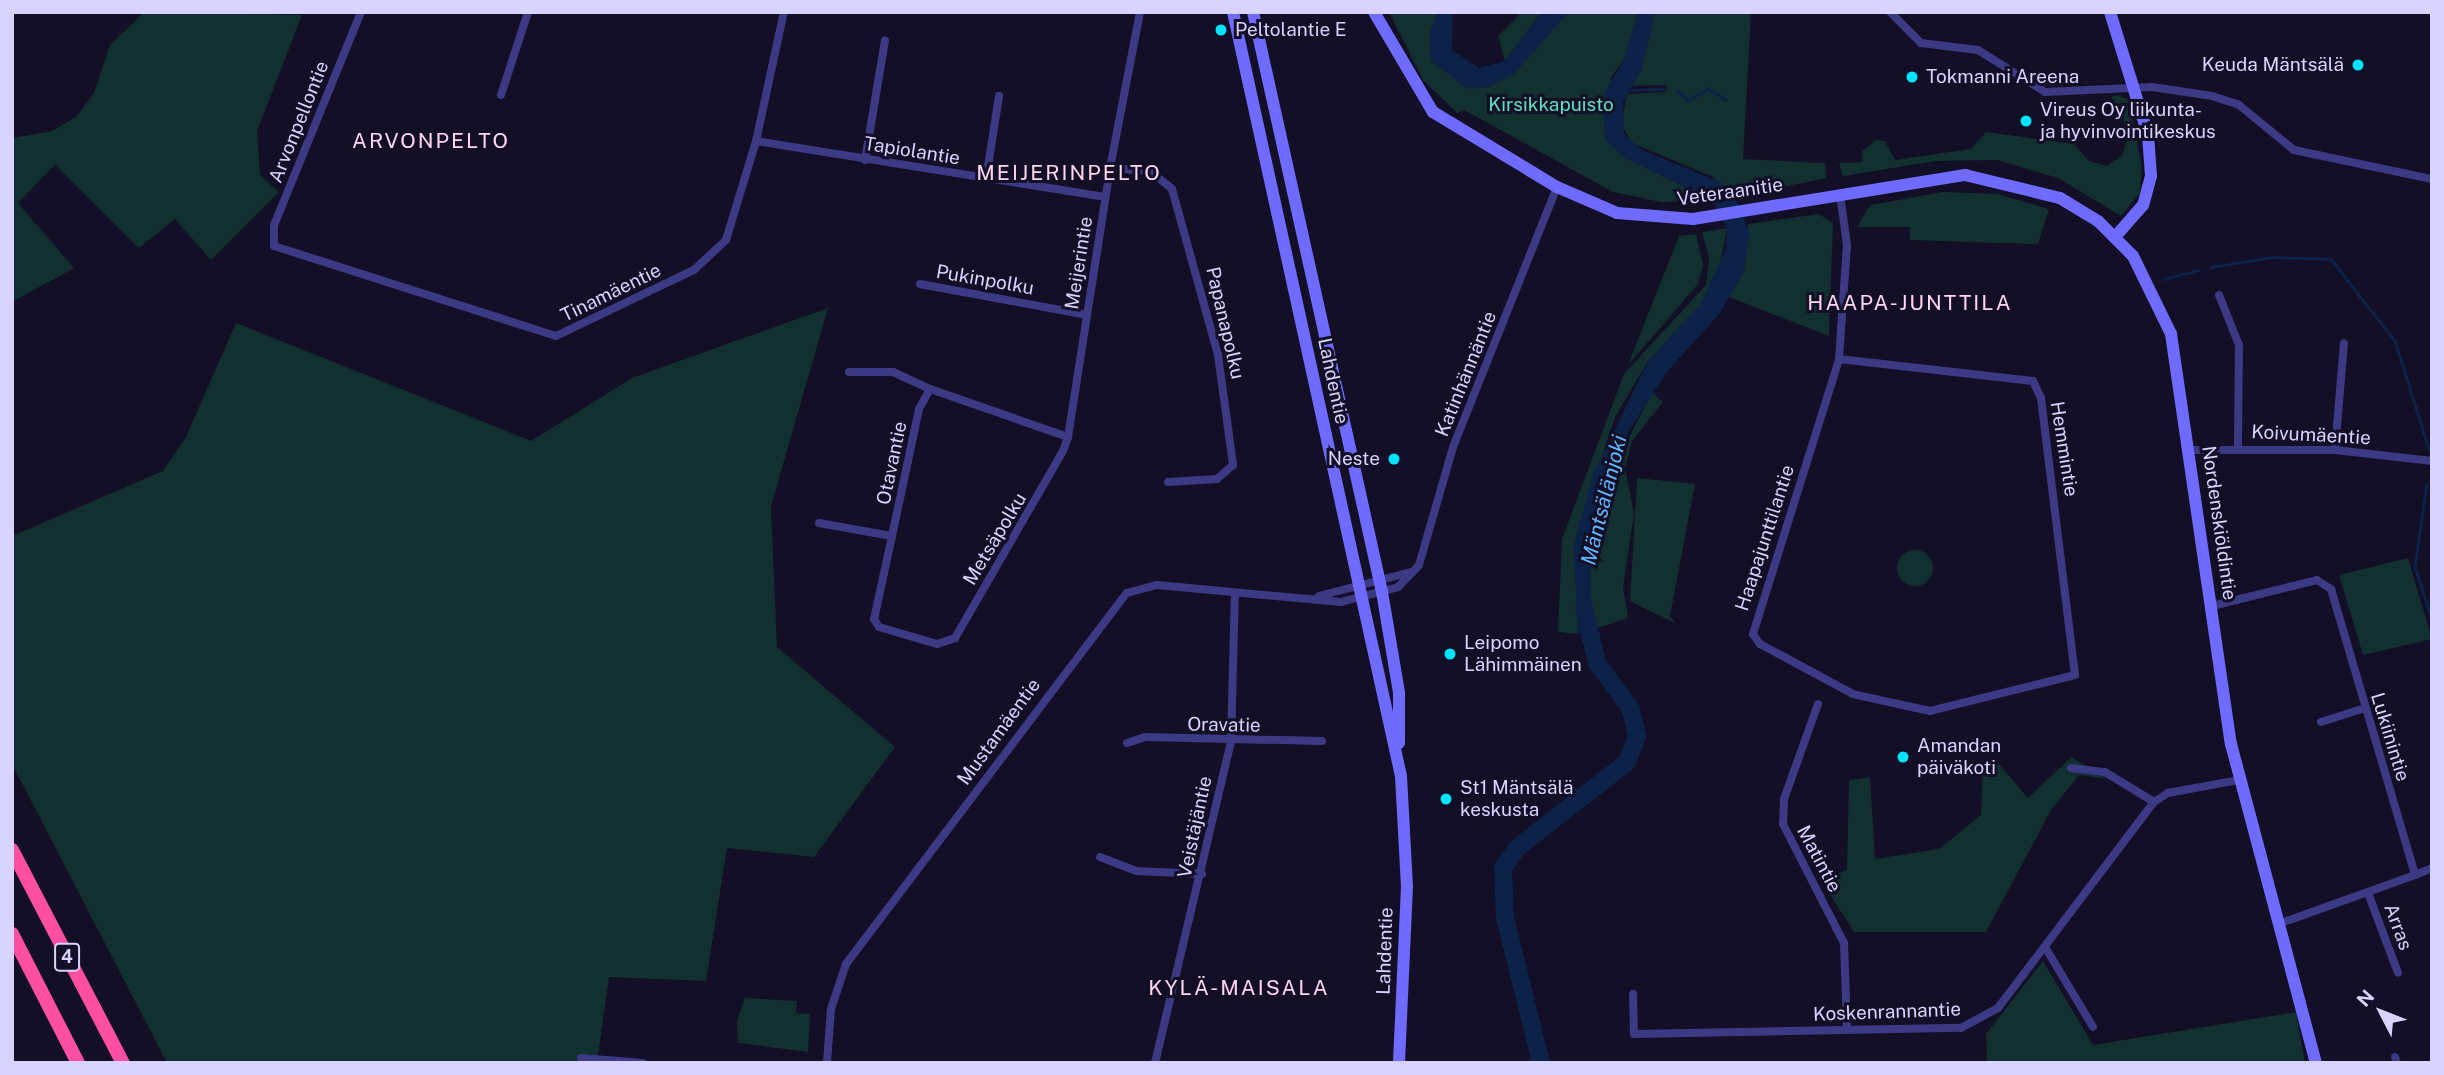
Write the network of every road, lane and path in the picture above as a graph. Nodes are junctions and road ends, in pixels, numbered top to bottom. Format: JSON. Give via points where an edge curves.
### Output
{"nodes":[{"id":1,"x":361,"y":12,"type":"edge"},
{"id":2,"x":528,"y":12,"type":"edge"},
{"id":3,"x":783,"y":12,"type":"edge"},
{"id":4,"x":1140,"y":12,"type":"edge"},
{"id":5,"x":1233,"y":12,"type":"edge"},
{"id":6,"x":1253,"y":12,"type":"edge"},
{"id":7,"x":1374,"y":12,"type":"edge"},
{"id":8,"x":1890,"y":12,"type":"edge"},
{"id":9,"x":2110,"y":12,"type":"edge"},
{"id":10,"x":885,"y":41,"type":"dead end"},
{"id":11,"x":2135,"y":88,"type":"junction"},
{"id":12,"x":501,"y":95,"type":"dead end"},
{"id":13,"x":999,"y":96,"type":"dead end"},
{"id":14,"x":756,"y":141,"type":"junction"},
{"id":15,"x":865,"y":160,"type":"junction"},
{"id":16,"x":1110,"y":168,"type":"junction"},
{"id":17,"x":986,"y":179,"type":"junction"},
{"id":18,"x":2432,"y":179,"type":"edge"},
{"id":19,"x":1557,"y":187,"type":"junction"},
{"id":20,"x":1840,"y":194,"type":"junction"},
{"id":21,"x":1105,"y":197,"type":"junction"},
{"id":22,"x":2115,"y":237,"type":"junction"},
{"id":23,"x":274,"y":246,"type":"joint"},
{"id":24,"x":919,"y":284,"type":"dead end"},
{"id":25,"x":2219,"y":295,"type":"dead end"},
{"id":26,"x":1087,"y":315,"type":"junction"},
{"id":27,"x":2344,"y":343,"type":"dead end"},
{"id":28,"x":1839,"y":359,"type":"junction"},
{"id":29,"x":849,"y":372,"type":"dead end"},
{"id":30,"x":930,"y":389,"type":"junction"},
{"id":31,"x":1068,"y":437,"type":"junction"},
{"id":32,"x":2238,"y":447,"type":"junction"},
{"id":33,"x":2189,"y":450,"type":"junction"},
{"id":34,"x":2335,"y":450,"type":"junction"},
{"id":35,"x":2432,"y":461,"type":"edge"},
{"id":36,"x":1168,"y":482,"type":"dead end"},
{"id":37,"x":819,"y":523,"type":"dead end"},
{"id":38,"x":892,"y":536,"type":"junction"},
{"id":39,"x":1410,"y":572,"type":"junction"},
{"id":40,"x":1379,"y":577,"type":"junction"},
{"id":41,"x":1357,"y":584,"type":"junction"},
{"id":42,"x":1382,"y":592,"type":"junction"},
{"id":43,"x":1235,"y":593,"type":"junction"},
{"id":44,"x":1317,"y":596,"type":"junction"},
{"id":45,"x":1359,"y":598,"type":"junction"},
{"id":46,"x":2212,"y":607,"type":"junction"},
{"id":47,"x":937,"y":644,"type":"joint"},
{"id":48,"x":2076,"y":675,"type":"joint"},
{"id":49,"x":1818,"y":704,"type":"dead end"},
{"id":50,"x":2365,"y":708,"type":"junction"},
{"id":51,"x":2321,"y":722,"type":"dead end"},
{"id":52,"x":1322,"y":741,"type":"dead end"},
{"id":53,"x":1231,"y":742,"type":"junction"},
{"id":54,"x":1127,"y":743,"type":"dead end"},
{"id":55,"x":1398,"y":757,"type":"junction"},
{"id":56,"x":2071,"y":768,"type":"dead end"},
{"id":57,"x":2238,"y":780,"type":"junction"},
{"id":58,"x":2154,"y":802,"type":"junction"},
{"id":59,"x":12,"y":850,"type":"edge"},
{"id":60,"x":1100,"y":857,"type":"dead end"},
{"id":61,"x":2432,"y":868,"type":"edge"},
{"id":62,"x":1202,"y":874,"type":"junction"},
{"id":63,"x":2415,"y":874,"type":"junction"},
{"id":64,"x":2368,"y":893,"type":"junction"},
{"id":65,"x":2278,"y":924,"type":"junction"},
{"id":66,"x":12,"y":934,"type":"edge"},
{"id":67,"x":2045,"y":947,"type":"junction"},
{"id":68,"x":2398,"y":973,"type":"dead end"},
{"id":69,"x":1633,"y":994,"type":"dead end"},
{"id":70,"x":2093,"y":1027,"type":"dead end"},
{"id":71,"x":1847,"y":1031,"type":"junction"},
{"id":72,"x":581,"y":1058,"type":"dead end"},
{"id":73,"x":78,"y":1063,"type":"edge"},
{"id":74,"x":123,"y":1063,"type":"edge"},
{"id":75,"x":643,"y":1063,"type":"edge"},
{"id":76,"x":827,"y":1063,"type":"edge"},
{"id":77,"x":1155,"y":1063,"type":"edge"},
{"id":78,"x":1399,"y":1063,"type":"edge"},
{"id":79,"x":2316,"y":1063,"type":"edge"}],
"edges":[{"from":1,"to":23,"type":"street","name":"Arvonpellontie","via":[[274,225]]},
{"from":2,"to":12,"type":"street"},
{"from":3,"to":14,"type":"street","name":"Tinamäentie"},
{"from":4,"to":16,"type":"street","name":"Meijerintie"},
{"from":5,"to":41,"type":"main road","name":"Lahdentie"},
{"from":6,"to":40,"type":"main road","name":"Lahdentie"},
{"from":7,"to":19,"type":"main road","name":"Veteraanitie","via":[[1408,80],[1433,112]]},
{"from":8,"to":11,"type":"street","via":[[1921,43],[1978,50],[2045,92]]},
{"from":9,"to":11,"type":"main road"},
{"from":10,"to":15,"type":"street"},
{"from":11,"to":18,"type":"street","via":[[2225,99],[2294,150]]},
{"from":11,"to":22,"type":"main road","via":[[2151,176],[2143,205]]},
{"from":13,"to":17,"type":"street"},
{"from":14,"to":15,"type":"street","name":"Tapiolantie"},
{"from":14,"to":23,"type":"street","name":"Tinamäentie","via":[[726,240],[710,259],[556,336]]},
{"from":15,"to":17,"type":"street","name":"Tapiolantie"},
{"from":16,"to":21,"type":"street","name":"Meijerintie"},
{"from":16,"to":36,"type":"street","name":"Papanapolku","via":[[1150,171],[1172,189],[1218,355],[1233,465],[1217,479]]},
{"from":17,"to":21,"type":"street","name":"Tapiolantie"},
{"from":19,"to":20,"type":"main road","name":"Veteraanitie","via":[[1636,217],[1710,216]]},
{"from":19,"to":39,"type":"street","name":"Katinhännäntie","via":[[1453,447],[1426,554]]},
{"from":20,"to":22,"type":"main road","name":"Veteraanitie","via":[[1932,178],[1999,180],[2060,198]]},
{"from":20,"to":28,"type":"street","name":"Haapajunttilantie","via":[[1847,245]]},
{"from":21,"to":26,"type":"street","name":"Meijerintie"},
{"from":22,"to":33,"type":"main road","name":"Nordenskiöldintie","via":[[2165,314]]},
{"from":24,"to":26,"type":"street","name":"Pukinpolku"},
{"from":25,"to":32,"type":"street","via":[[2239,345]]},
{"from":26,"to":31,"type":"street","name":"Meijerintie"},
{"from":27,"to":34,"type":"street"},
{"from":28,"to":48,"type":"street","name":"Hemmintie","via":[[2033,381],[2041,398]]},
{"from":28,"to":48,"type":"street","name":"Haapajunttilantie","via":[[1753,634],[1760,644],[1853,694],[1930,711]]},
{"from":29,"to":30,"type":"street","via":[[893,372]]},
{"from":30,"to":31,"type":"street"},
{"from":30,"to":38,"type":"street","name":"Otavantie","via":[[919,409]]},
{"from":31,"to":47,"type":"street","name":"Metsäpolku","via":[[955,638]]},
{"from":32,"to":33,"type":"street","name":"Koivumäentie"},
{"from":32,"to":34,"type":"street","name":"Koivumäentie"},
{"from":33,"to":46,"type":"main road","name":"Nordenskiöldintie"},
{"from":34,"to":35,"type":"street","name":"Koivumäentie"},
{"from":37,"to":38,"type":"street"},
{"from":38,"to":47,"type":"street","name":"Otavantie","via":[[876,624]]},
{"from":39,"to":40,"type":"street"},
{"from":39,"to":42,"type":"street","name":"Katinhännäntie","via":[[1398,587]]},
{"from":40,"to":41,"type":"street","name":"Mustamäentie"},
{"from":40,"to":42,"type":"main road","name":"Lahdentie"},
{"from":41,"to":44,"type":"street","name":"Mustamäentie"},
{"from":41,"to":45,"type":"main road","name":"Lahdentie"},
{"from":42,"to":45,"type":"street","name":"Katinhännäntie"},
{"from":42,"to":55,"type":"main road","name":"Lahdentie","via":[[1399,693]]},
{"from":43,"to":44,"type":"street","name":"Mustamäentie"},
{"from":43,"to":53,"type":"street","name":"Veistäjäntie"},
{"from":43,"to":76,"type":"street","name":"Mustamäentie","via":[[1157,585],[1127,593],[846,964],[831,1009]]},
{"from":44,"to":45,"type":"street","name":"Mustamäentie","via":[[1341,603]]},
{"from":45,"to":55,"type":"main road","name":"Lahdentie"},
{"from":46,"to":50,"type":"street","name":"Lukiinintie","via":[[2325,583]]},
{"from":46,"to":57,"type":"main road","name":"Nordenskiöldintie"},
{"from":49,"to":71,"type":"street","name":"Matintie","via":[[1782,815],[1790,847],[1844,943]]},
{"from":50,"to":51,"type":"street"},
{"from":50,"to":63,"type":"street","name":"Lukiinintie"},
{"from":52,"to":53,"type":"street","name":"Oravatie"},
{"from":53,"to":54,"type":"street","name":"Oravatie","via":[[1145,737]]},
{"from":53,"to":62,"type":"street","name":"Veistäjäntie"},
{"from":55,"to":78,"type":"main road","name":"Lahdentie","via":[[1407,886]]},
{"from":56,"to":58,"type":"street","via":[[2105,772]]},
{"from":57,"to":58,"type":"street","via":[[2168,793]]},
{"from":57,"to":65,"type":"main road","name":"Nordenskiöldintie"},
{"from":58,"to":67,"type":"street","name":"Koskenrannantie"},
{"from":59,"to":74,"type":"highway","number":"4"},
{"from":60,"to":62,"type":"street","via":[[1136,871]]},
{"from":61,"to":63,"type":"street"},
{"from":62,"to":77,"type":"street","name":"Veistäjäntie"},
{"from":63,"to":64,"type":"street"},
{"from":64,"to":65,"type":"street"},
{"from":64,"to":68,"type":"street","name":"Arras"},
{"from":65,"to":79,"type":"main road","name":"Nordenskiöldintie"},
{"from":66,"to":73,"type":"highway","number":"4"},
{"from":67,"to":70,"type":"street"},
{"from":67,"to":71,"type":"street","name":"Koskenrannantie","via":[[1998,1008],[1976,1023]]},
{"from":69,"to":71,"type":"street","name":"Koskenrannantie","via":[[1634,1034]]},
{"from":72,"to":75,"type":"street"}]}
